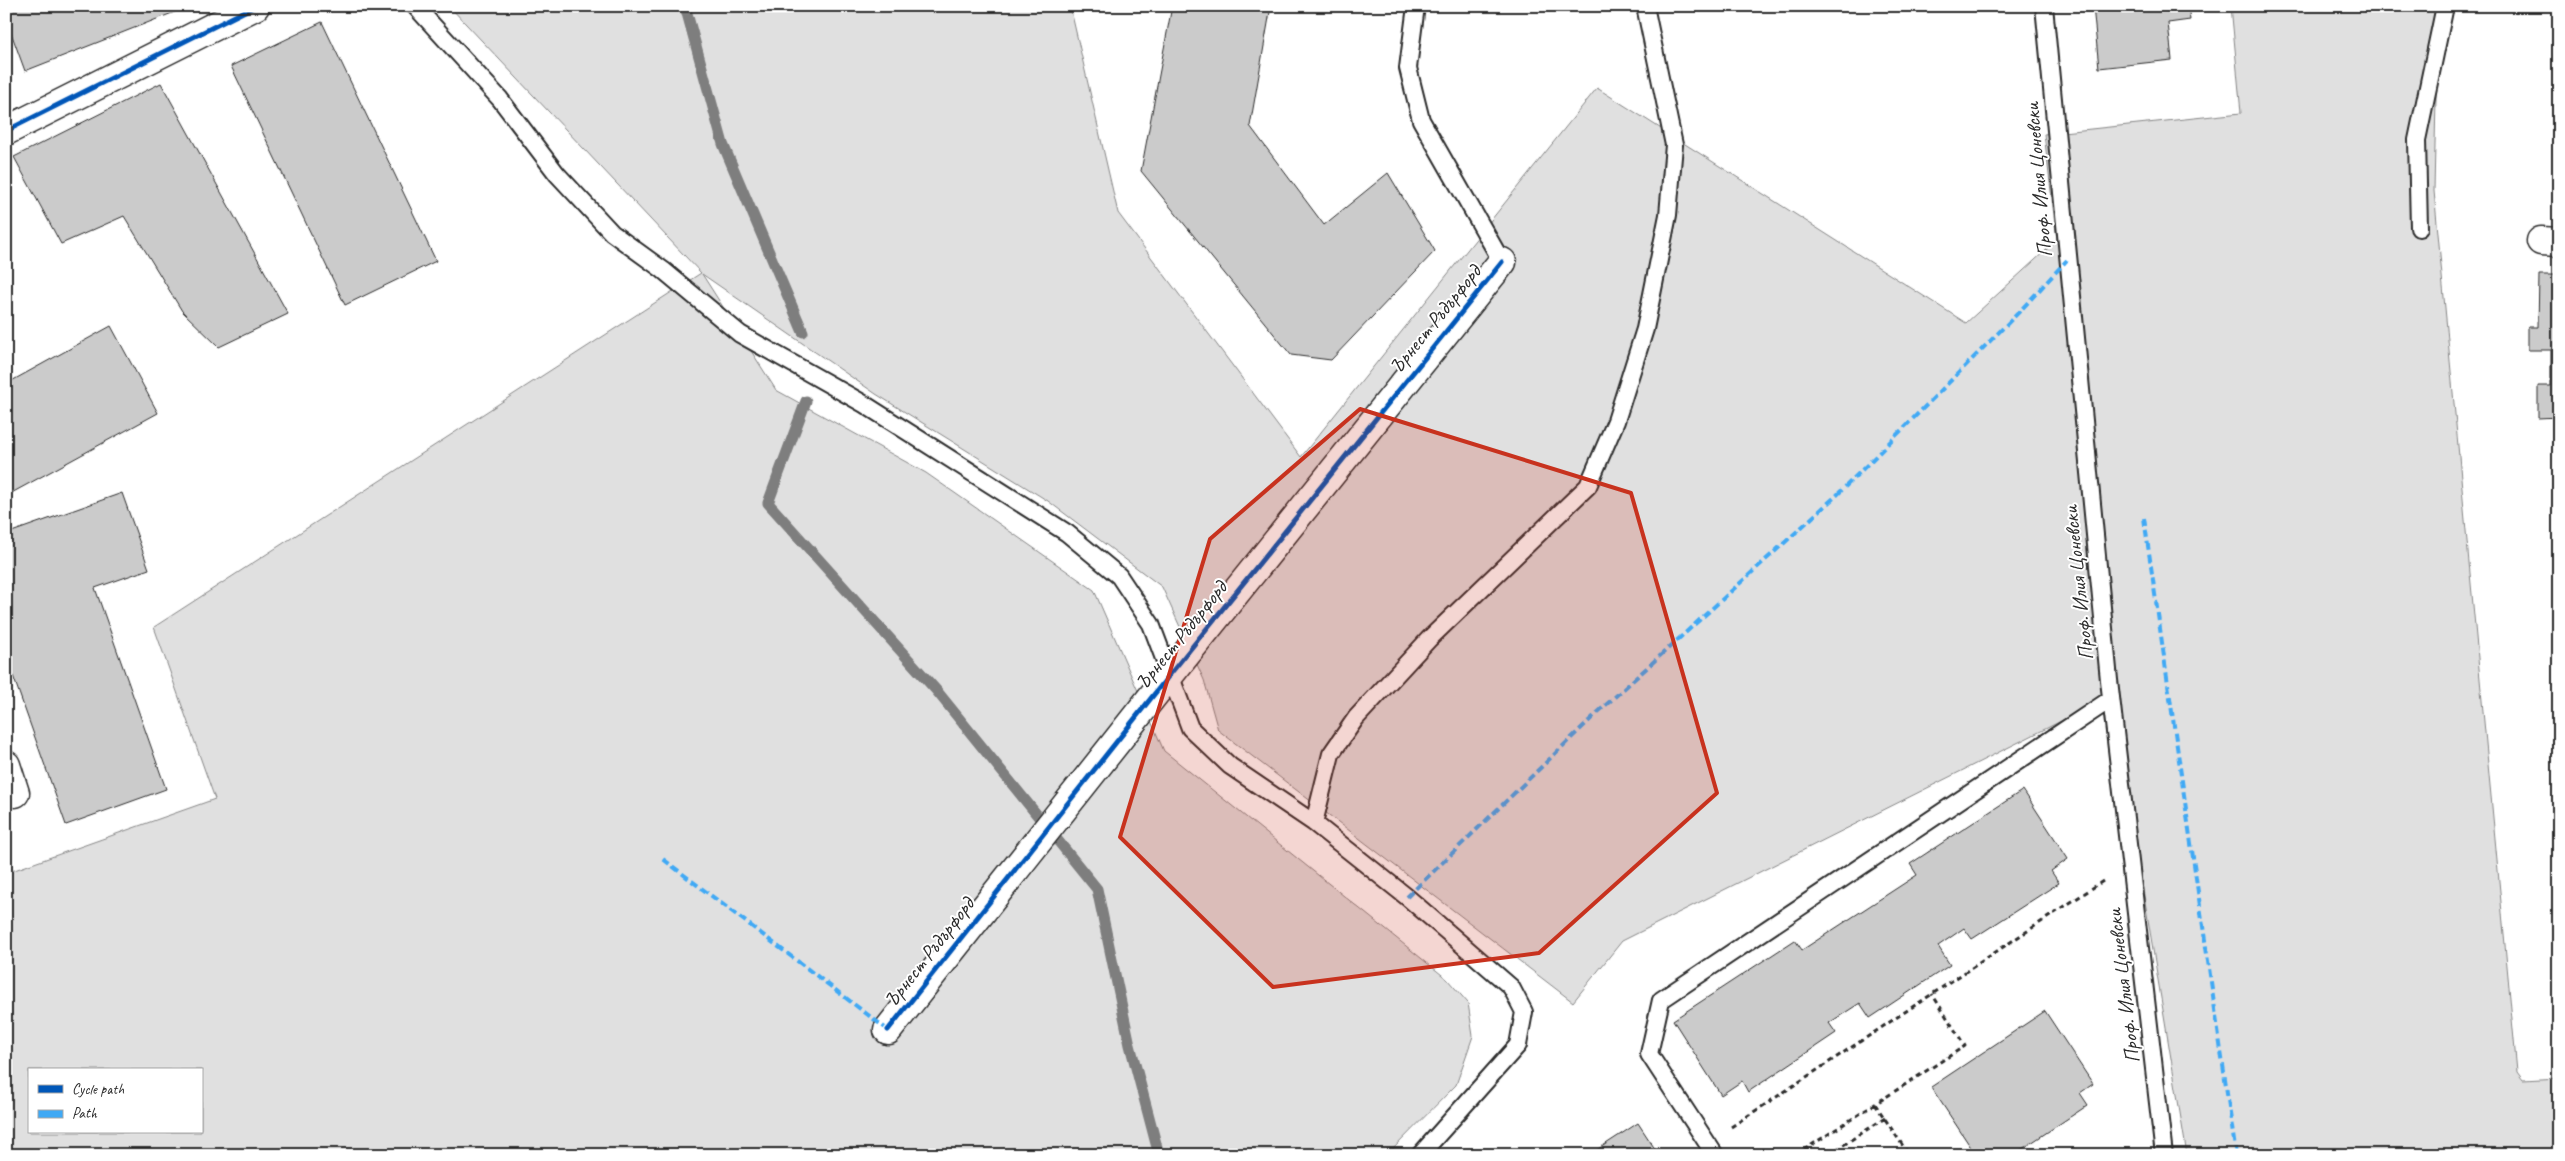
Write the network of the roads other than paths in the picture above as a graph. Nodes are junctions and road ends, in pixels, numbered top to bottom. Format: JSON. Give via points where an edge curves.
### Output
{"nodes":[{"id":1,"x":255,"y":6,"type":"edge"},
{"id":2,"x":415,"y":6,"type":"edge"},
{"id":3,"x":1416,"y":6,"type":"edge"},
{"id":4,"x":1645,"y":6,"type":"edge"},
{"id":5,"x":2044,"y":6,"type":"edge"},
{"id":6,"x":2445,"y":6,"type":"edge"},
{"id":7,"x":6,"y":131,"type":"edge"},
{"id":8,"x":2419,"y":228,"type":"dead end"},
{"id":9,"x":1502,"y":262,"type":"joint"},
{"id":10,"x":1171,"y":673,"type":"junction"},
{"id":11,"x":2111,"y":699,"type":"junction"},
{"id":12,"x":6,"y":765,"type":"edge"},
{"id":13,"x":15,"y":794,"type":"dead end"},
{"id":14,"x":1314,"y":824,"type":"junction"},
{"id":15,"x":888,"y":1030,"type":"dead end"},
{"id":16,"x":1712,"y":1149,"type":"edge"},
{"id":17,"x":1420,"y":1155,"type":"edge"},
{"id":18,"x":2164,"y":1155,"type":"edge"}],
"edges":[{"from":1,"to":7,"type":"street"},
{"from":2,"to":10,"type":"lane","via":[[500,98],[557,174],[612,233],[663,270],[740,334],[864,404],[1067,533],[1119,576],[1151,624]]},
{"from":3,"to":9,"type":"lane","via":[[1408,68],[1421,120]]},
{"from":4,"to":14,"type":"lane","via":[[1674,145],[1668,215],[1647,319],[1616,422],[1588,486],[1429,639],[1356,718],[1331,754]]},
{"from":5,"to":11,"type":"lane","name":"Проф. Илия Цоневски"},
{"from":6,"to":8,"type":"lane","via":[[2417,140]]},
{"from":9,"to":10,"type":"street","name":"Ърнест Ръдърфорд"},
{"from":10,"to":14,"type":"lane","via":[[1190,728],[1230,766]]},
{"from":10,"to":15,"type":"street","name":"Ърнест Ръдърфорд"},
{"from":11,"to":16,"type":"lane","via":[[1661,1000],[1649,1054]]},
{"from":11,"to":18,"type":"lane","name":"Проф. Илия Цоневски"},
{"from":12,"to":13,"type":"street"},
{"from":14,"to":17,"type":"lane","via":[[1407,896],[1512,987],[1524,1012],[1518,1045]]}]}
